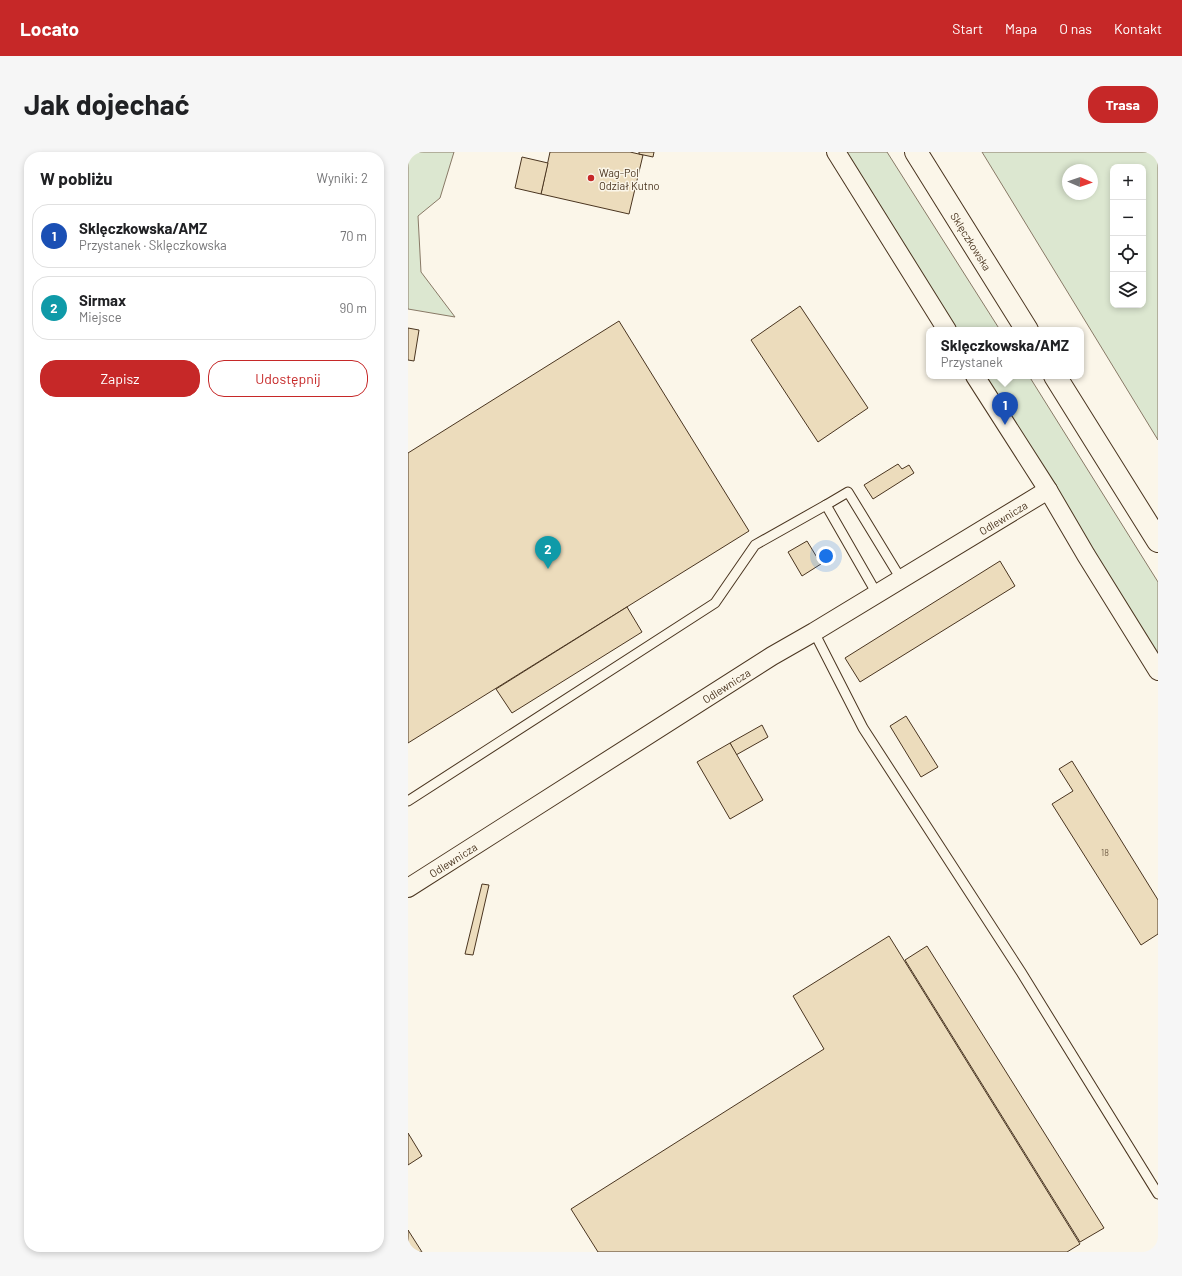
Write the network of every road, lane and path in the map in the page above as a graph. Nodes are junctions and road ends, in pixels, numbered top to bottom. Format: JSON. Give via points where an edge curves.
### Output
{"nodes":[{"id":1,"x":836,"y":152,"type":"edge"},
{"id":2,"x":916,"y":152,"type":"edge"},
{"id":3,"x":945,"y":327,"type":"edge"},
{"id":4,"x":1025,"y":327,"type":"edge"},
{"id":5,"x":977,"y":379,"type":"edge"},
{"id":6,"x":1057,"y":379,"type":"edge"},
{"id":7,"x":1048,"y":490,"type":"junction"},
{"id":8,"x":826,"y":505,"type":"junction"},
{"id":9,"x":1158,"y":542,"type":"edge"},
{"id":10,"x":901,"y":579,"type":"junction"},
{"id":11,"x":877,"y":594,"type":"junction"},
{"id":12,"x":814,"y":632,"type":"junction"},
{"id":13,"x":1158,"y":671,"type":"edge"},
{"id":14,"x":408,"y":801,"type":"edge"},
{"id":15,"x":408,"y":888,"type":"edge"},
{"id":16,"x":1158,"y":1194,"type":"edge"}],
"edges":[{"from":1,"to":3,"type":"street"},
{"from":2,"to":4,"type":"main road","name":"Sklęczkowska"},
{"from":5,"to":7,"type":"street"},
{"from":6,"to":9,"type":"main road"},
{"from":7,"to":10,"type":"street","name":"Odlewnicza"},
{"from":7,"to":13,"type":"street"},
{"from":8,"to":10,"type":"lane","via":[[848,492]]},
{"from":8,"to":11,"type":"lane"},
{"from":8,"to":14,"type":"lane","via":[[755,545],[715,603]]},
{"from":10,"to":11,"type":"street","name":"Odlewnicza"},
{"from":11,"to":12,"type":"street","name":"Odlewnicza"},
{"from":12,"to":15,"type":"street","name":"Odlewnicza","via":[[772,656]]},
{"from":12,"to":16,"type":"lane","via":[[863,728],[1021,972]]}]}
